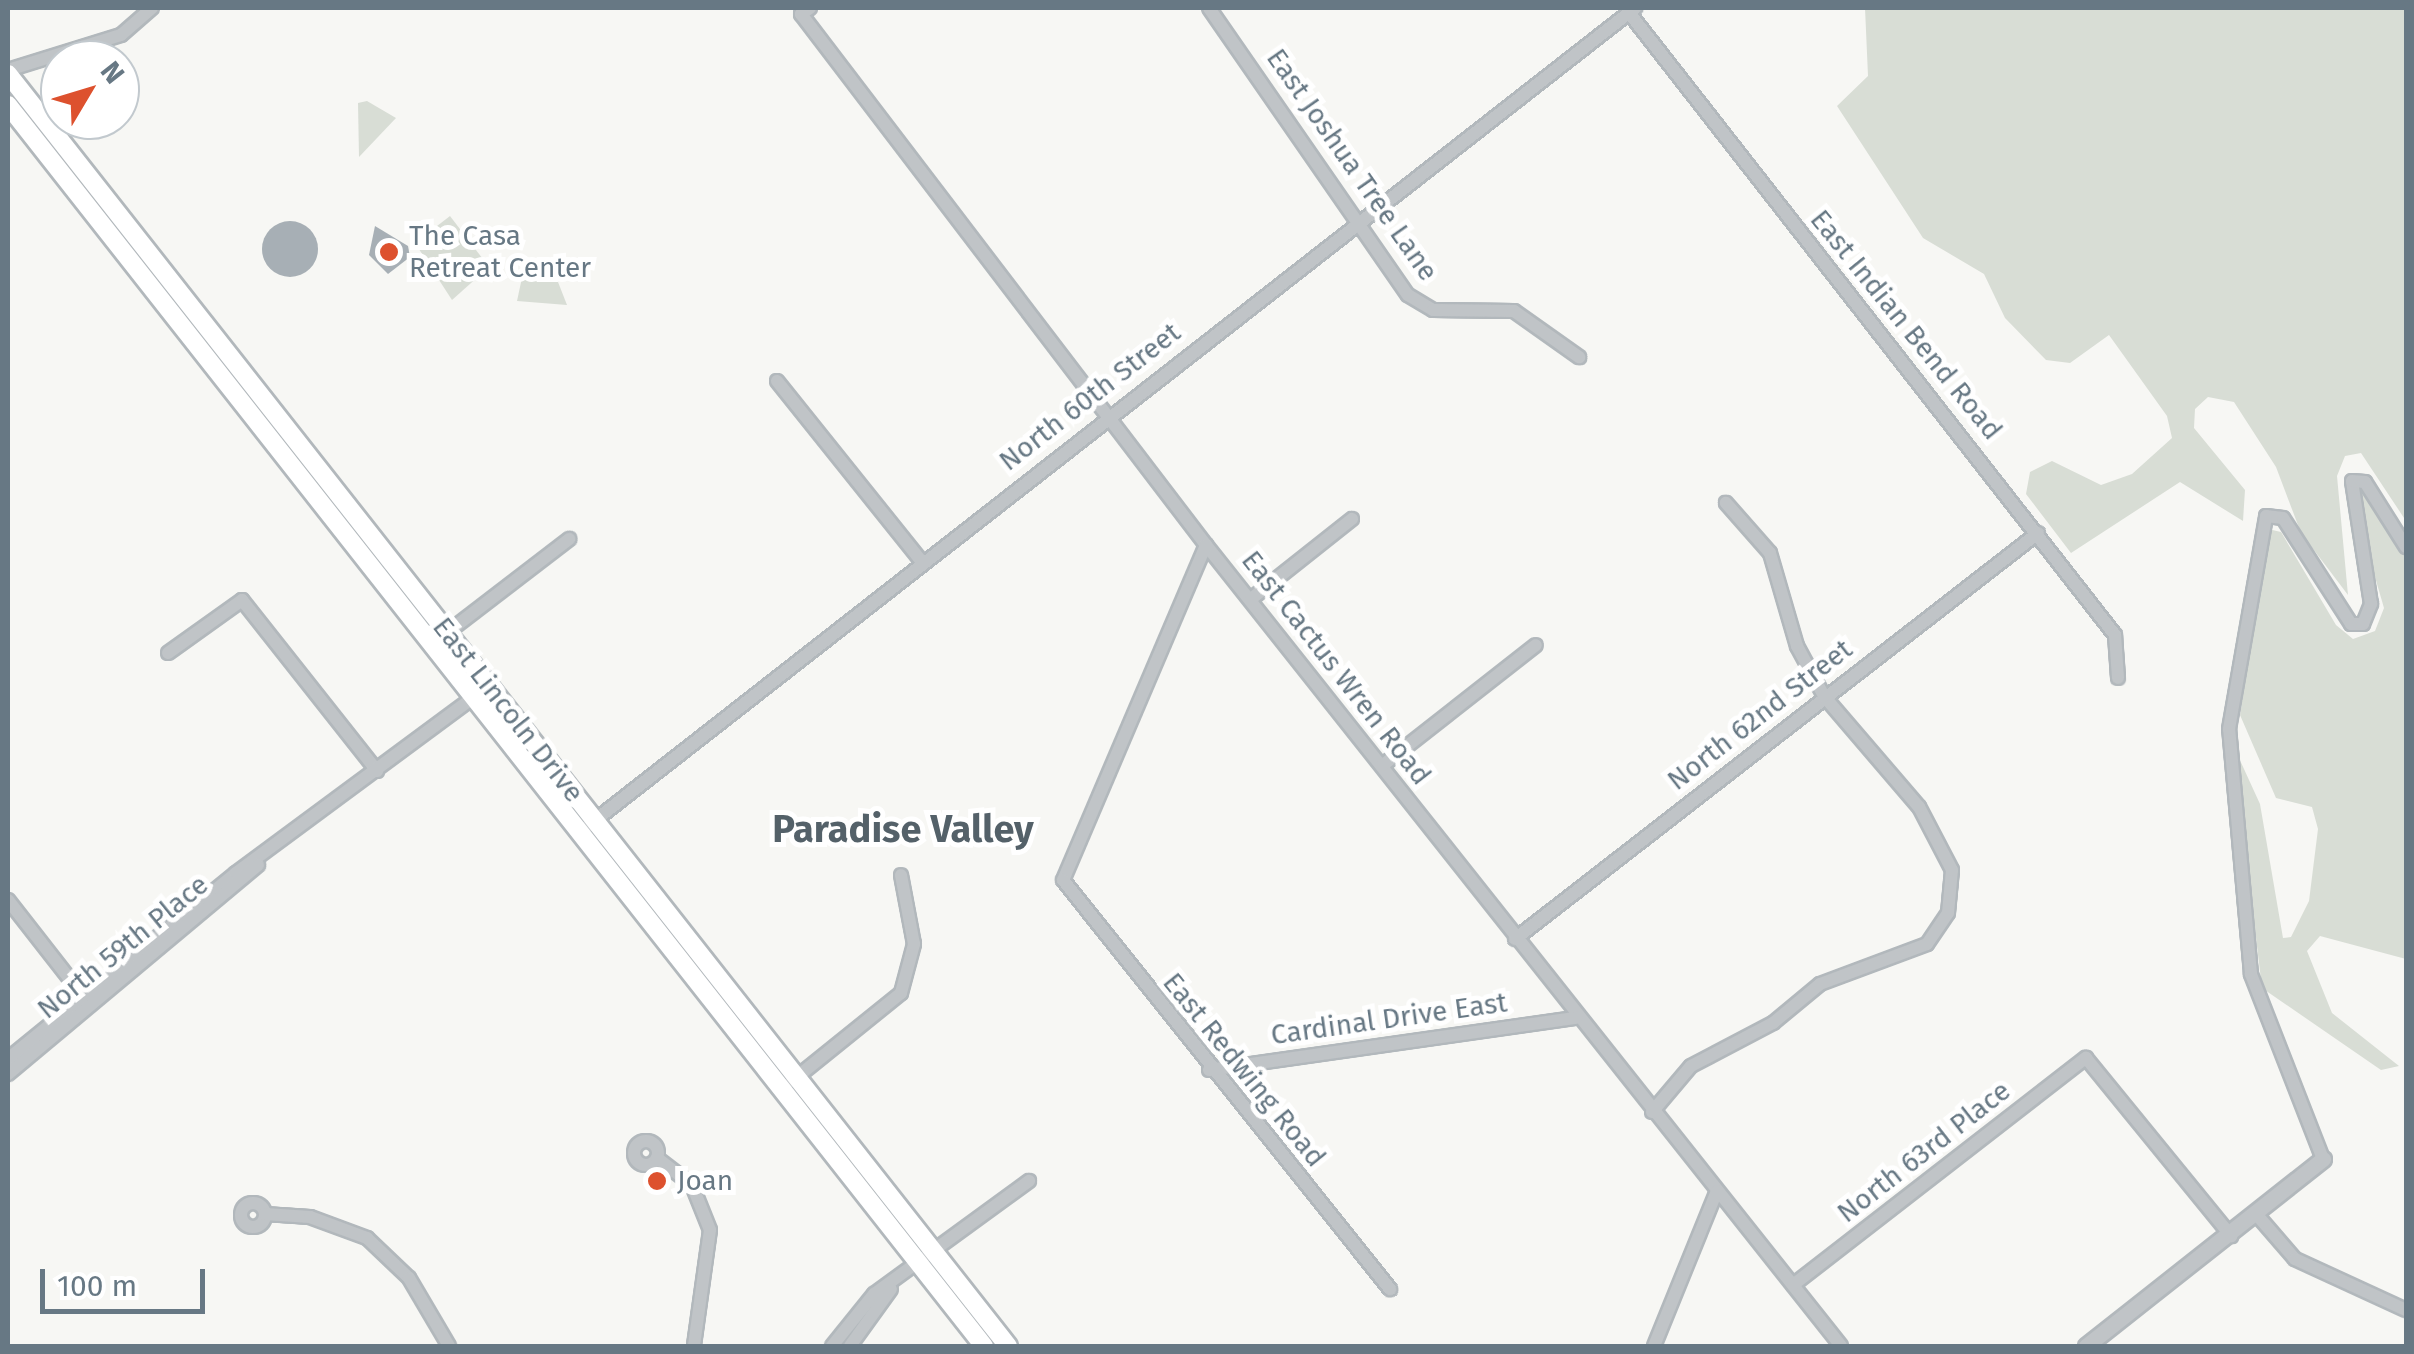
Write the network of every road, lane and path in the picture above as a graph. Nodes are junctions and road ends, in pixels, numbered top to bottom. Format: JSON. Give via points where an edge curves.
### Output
{"nodes":[{"id":1,"x":152,"y":8,"type":"edge"},
{"id":2,"x":1209,"y":8,"type":"edge"},
{"id":3,"x":806,"y":11,"type":"edge"},
{"id":4,"x":1632,"y":11,"type":"edge"},
{"id":5,"x":8,"y":72,"type":"edge"},
{"id":6,"x":8,"y":105,"type":"edge"},
{"id":7,"x":1361,"y":218,"type":"junction"},
{"id":8,"x":1579,"y":357,"type":"dead end"},
{"id":9,"x":777,"y":382,"type":"dead end"},
{"id":10,"x":1110,"y":412,"type":"junction"},
{"id":11,"x":1726,"y":504,"type":"dead end"},
{"id":12,"x":1352,"y":520,"type":"dead end"},
{"id":13,"x":2038,"y":533,"type":"junction"},
{"id":14,"x":569,"y":539,"type":"dead end"},
{"id":15,"x":1206,"y":546,"type":"junction"},
{"id":16,"x":2406,"y":547,"type":"edge"},
{"id":17,"x":922,"y":562,"type":"junction"},
{"id":18,"x":1251,"y":599,"type":"junction"},
{"id":19,"x":440,"y":638,"type":"junction"},
{"id":20,"x":1536,"y":645,"type":"dead end"},
{"id":21,"x":168,"y":652,"type":"dead end"},
{"id":22,"x":2118,"y":678,"type":"dead end"},
{"id":23,"x":482,"y":692,"type":"junction"},
{"id":24,"x":1824,"y":696,"type":"junction"},
{"id":25,"x":1383,"y":766,"type":"junction"},
{"id":26,"x":377,"y":770,"type":"junction"},
{"id":27,"x":588,"y":827,"type":"junction"},
{"id":28,"x":901,"y":875,"type":"dead end"},
{"id":29,"x":8,"y":900,"type":"edge"},
{"id":30,"x":1514,"y":939,"type":"junction"},
{"id":31,"x":677,"y":942,"type":"junction"},
{"id":32,"x":88,"y":1001,"type":"junction"},
{"id":33,"x":1576,"y":1018,"type":"junction"},
{"id":34,"x":8,"y":1059,"type":"edge"},
{"id":35,"x":1209,"y":1070,"type":"junction"},
{"id":36,"x":8,"y":1074,"type":"edge"},
{"id":37,"x":796,"y":1077,"type":"junction"},
{"id":38,"x":780,"y":1090,"type":"junction"},
{"id":39,"x":1652,"y":1112,"type":"junction"},
{"id":40,"x":657,"y":1158,"type":"dead end"},
{"id":41,"x":2323,"y":1160,"type":"joint"},
{"id":42,"x":1029,"y":1181,"type":"dead end"},
{"id":43,"x":1716,"y":1191,"type":"junction"},
{"id":44,"x":265,"y":1214,"type":"dead end"},
{"id":45,"x":2257,"y":1215,"type":"junction"},
{"id":46,"x":2231,"y":1236,"type":"junction"},
{"id":47,"x":928,"y":1259,"type":"junction"},
{"id":48,"x":1793,"y":1285,"type":"junction"},
{"id":49,"x":890,"y":1289,"type":"junction"},
{"id":50,"x":1390,"y":1289,"type":"dead end"},
{"id":51,"x":2406,"y":1310,"type":"edge"},
{"id":52,"x":449,"y":1346,"type":"edge"},
{"id":53,"x":694,"y":1346,"type":"edge"},
{"id":54,"x":832,"y":1346,"type":"edge"},
{"id":55,"x":850,"y":1346,"type":"edge"},
{"id":56,"x":984,"y":1346,"type":"edge"},
{"id":57,"x":1008,"y":1346,"type":"edge"},
{"id":58,"x":1654,"y":1346,"type":"edge"},
{"id":59,"x":1841,"y":1346,"type":"edge"},
{"id":60,"x":2086,"y":1346,"type":"edge"}],
"edges":[{"from":1,"to":5,"type":"street","via":[[121,35]]},
{"from":2,"to":7,"type":"street","name":"East Joshua Tree Lane"},
{"from":3,"to":10,"type":"street","name":"East Cactus Wren Road"},
{"from":4,"to":7,"type":"street","name":"North 60th Street"},
{"from":4,"to":13,"type":"street","name":"East Indian Bend Road"},
{"from":5,"to":19,"type":"main road","name":"East Lincoln Drive"},
{"from":6,"to":19,"type":"main road","name":"East Lincoln Drive"},
{"from":7,"to":8,"type":"street","name":"East Joshua Tree Lane","via":[[1420,304],[1514,311]]},
{"from":7,"to":10,"type":"street","name":"North 60th Street"},
{"from":9,"to":17,"type":"street"},
{"from":10,"to":15,"type":"street","name":"East Cactus Wren Road"},
{"from":10,"to":17,"type":"street","name":"North 60th Street"},
{"from":11,"to":24,"type":"street","via":[[1770,553],[1797,646]]},
{"from":12,"to":18,"type":"street"},
{"from":13,"to":22,"type":"street","name":"East Indian Bend Road","via":[[2115,634]]},
{"from":13,"to":24,"type":"street","name":"North 62nd Street"},
{"from":14,"to":19,"type":"street"},
{"from":15,"to":18,"type":"street","name":"East Cactus Wren Road"},
{"from":15,"to":35,"type":"street","name":"East Redwing Road","via":[[1063,880]]},
{"from":16,"to":41,"type":"street","via":[[2364,482],[2352,482],[2372,604],[2364,624],[2352,624],[2283,518],[2266,516],[2229,729],[2251,974]]},
{"from":17,"to":27,"type":"street","name":"North 60th Street"},
{"from":18,"to":25,"type":"street","name":"East Cactus Wren Road"},
{"from":19,"to":23,"type":"main road","name":"East Lincoln Drive"},
{"from":20,"to":25,"type":"street"},
{"from":21,"to":26,"type":"street","via":[[242,600]]},
{"from":23,"to":26,"type":"street","name":"North 59th Place"},
{"from":23,"to":27,"type":"main road","name":"East Lincoln Drive"},
{"from":24,"to":30,"type":"street","name":"North 62nd Street"},
{"from":24,"to":39,"type":"street","via":[[1918,807],[1952,870],[1948,914],[1928,944],[1820,984],[1773,1023],[1691,1066]]},
{"from":25,"to":30,"type":"street","name":"East Cactus Wren Road"},
{"from":26,"to":32,"type":"street","name":"North 59th Place"},
{"from":27,"to":31,"type":"main road","name":"East Lincoln Drive"},
{"from":28,"to":37,"type":"street","via":[[914,944],[909,978],[890,1004]]},
{"from":29,"to":32,"type":"street"},
{"from":30,"to":33,"type":"street","name":"East Cactus Wren Road"},
{"from":31,"to":37,"type":"main road","name":"East Lincoln Drive"},
{"from":31,"to":38,"type":"main road","name":"East Lincoln Drive"},
{"from":32,"to":34,"type":"street","name":"North 59th Place"},
{"from":32,"to":36,"type":"street","name":"North 59th Place"},
{"from":33,"to":35,"type":"street","name":"Cardinal Drive East"},
{"from":33,"to":39,"type":"street","name":"East Cactus Wren Road"},
{"from":35,"to":50,"type":"street","name":"East Redwing Road"},
{"from":37,"to":38,"type":"street"},
{"from":37,"to":47,"type":"main road","name":"East Lincoln Drive"},
{"from":38,"to":47,"type":"main road","name":"East Lincoln Drive"},
{"from":39,"to":43,"type":"street","name":"East Cactus Wren Road"},
{"from":40,"to":53,"type":"street","via":[[692,1186],[710,1230]]},
{"from":41,"to":45,"type":"street"},
{"from":42,"to":47,"type":"street"},
{"from":43,"to":48,"type":"street","name":"East Cactus Wren Road"},
{"from":43,"to":58,"type":"street"},
{"from":44,"to":52,"type":"street","via":[[310,1216],[366,1238],[409,1278]]},
{"from":45,"to":46,"type":"street"},
{"from":45,"to":51,"type":"street","via":[[2294,1259]]},
{"from":46,"to":48,"type":"street","name":"North 63rd Place","via":[[2086,1058]]},
{"from":46,"to":60,"type":"street"},
{"from":47,"to":49,"type":"street"},
{"from":47,"to":56,"type":"main road","name":"East Lincoln Drive"},
{"from":47,"to":57,"type":"main road","name":"East Lincoln Drive"},
{"from":48,"to":59,"type":"street","name":"East Cactus Wren Road"},
{"from":49,"to":54,"type":"street","via":[[874,1294]]},
{"from":49,"to":55,"type":"street"}]}
